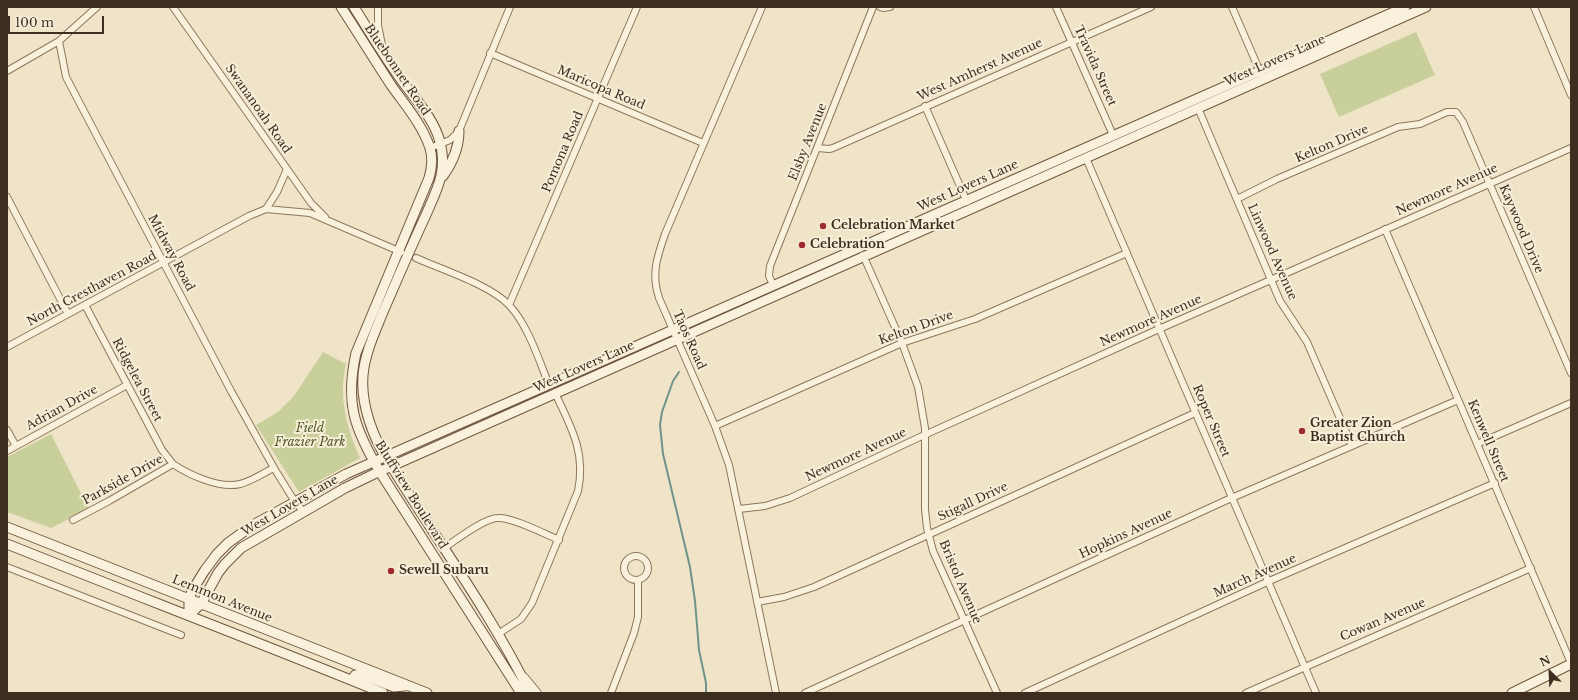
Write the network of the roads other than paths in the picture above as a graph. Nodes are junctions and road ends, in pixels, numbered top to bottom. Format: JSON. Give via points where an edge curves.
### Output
{"nodes":[{"id":1,"x":97,"y":7,"type":"edge"},
{"id":2,"x":173,"y":7,"type":"edge"},
{"id":3,"x":341,"y":7,"type":"edge"},
{"id":4,"x":354,"y":7,"type":"edge"},
{"id":5,"x":378,"y":7,"type":"edge"},
{"id":6,"x":510,"y":7,"type":"edge"},
{"id":7,"x":637,"y":7,"type":"edge"},
{"id":8,"x":762,"y":7,"type":"edge"},
{"id":9,"x":873,"y":7,"type":"edge"},
{"id":10,"x":880,"y":7,"type":"edge"},
{"id":11,"x":890,"y":7,"type":"edge"},
{"id":12,"x":1056,"y":7,"type":"edge"},
{"id":13,"x":1151,"y":7,"type":"edge"},
{"id":14,"x":1232,"y":7,"type":"edge"},
{"id":15,"x":1426,"y":7,"type":"edge"},
{"id":16,"x":1534,"y":7,"type":"edge"},
{"id":17,"x":1408,"y":9,"type":"edge"},
{"id":18,"x":59,"y":41,"type":"junction"},
{"id":19,"x":1072,"y":42,"type":"junction"},
{"id":20,"x":490,"y":53,"type":"junction"},
{"id":21,"x":385,"y":55,"type":"junction"},
{"id":22,"x":7,"y":71,"type":"edge"},
{"id":23,"x":1262,"y":74,"type":"junction"},
{"id":24,"x":1571,"y":95,"type":"edge"},
{"id":25,"x":597,"y":99,"type":"junction"},
{"id":26,"x":1196,"y":104,"type":"junction"},
{"id":27,"x":925,"y":106,"type":"junction"},
{"id":28,"x":1439,"y":116,"type":"joint"},
{"id":29,"x":459,"y":131,"type":"junction"},
{"id":30,"x":1113,"y":135,"type":"junction"},
{"id":31,"x":440,"y":143,"type":"junction"},
{"id":32,"x":703,"y":143,"type":"junction"},
{"id":33,"x":1117,"y":144,"type":"junction"},
{"id":34,"x":430,"y":148,"type":"junction"},
{"id":35,"x":818,"y":148,"type":"junction"},
{"id":36,"x":1571,"y":148,"type":"edge"},
{"id":37,"x":1082,"y":149,"type":"junction"},
{"id":38,"x":1086,"y":158,"type":"junction"},
{"id":39,"x":286,"y":169,"type":"junction"},
{"id":40,"x":441,"y":178,"type":"junction"},
{"id":41,"x":1490,"y":184,"type":"junction"},
{"id":42,"x":7,"y":198,"type":"edge"},
{"id":43,"x":1237,"y":199,"type":"junction"},
{"id":44,"x":966,"y":200,"type":"junction"},
{"id":45,"x":266,"y":209,"type":"junction"},
{"id":46,"x":970,"y":209,"type":"junction"},
{"id":47,"x":330,"y":220,"type":"junction"},
{"id":48,"x":1385,"y":229,"type":"junction"},
{"id":49,"x":860,"y":248,"type":"junction"},
{"id":50,"x":399,"y":251,"type":"junction"},
{"id":51,"x":1127,"y":253,"type":"junction"},
{"id":52,"x":412,"y":257,"type":"junction"},
{"id":53,"x":864,"y":257,"type":"junction"},
{"id":54,"x":163,"y":262,"type":"junction"},
{"id":55,"x":1271,"y":280,"type":"junction"},
{"id":56,"x":773,"y":285,"type":"junction"},
{"id":57,"x":777,"y":295,"type":"junction"},
{"id":58,"x":85,"y":305,"type":"junction"},
{"id":59,"x":509,"y":305,"type":"junction"},
{"id":60,"x":68,"y":314,"type":"junction"},
{"id":61,"x":1159,"y":329,"type":"junction"},
{"id":62,"x":672,"y":330,"type":"junction"},
{"id":63,"x":676,"y":339,"type":"junction"},
{"id":64,"x":902,"y":343,"type":"junction"},
{"id":65,"x":7,"y":347,"type":"edge"},
{"id":66,"x":1571,"y":373,"type":"edge"},
{"id":67,"x":127,"y":385,"type":"junction"},
{"id":68,"x":549,"y":385,"type":"junction"},
{"id":69,"x":555,"y":393,"type":"junction"},
{"id":70,"x":1458,"y":400,"type":"junction"},
{"id":71,"x":1571,"y":403,"type":"edge"},
{"id":72,"x":1195,"y":412,"type":"junction"},
{"id":73,"x":715,"y":426,"type":"junction"},
{"id":74,"x":7,"y":430,"type":"edge"},
{"id":75,"x":925,"y":435,"type":"junction"},
{"id":76,"x":1477,"y":444,"type":"junction"},
{"id":77,"x":16,"y":446,"type":"junction"},
{"id":78,"x":1352,"y":446,"type":"junction"},
{"id":79,"x":7,"y":451,"type":"edge"},
{"id":80,"x":385,"y":456,"type":"junction"},
{"id":81,"x":374,"y":461,"type":"junction"},
{"id":82,"x":173,"y":464,"type":"junction"},
{"id":83,"x":392,"y":466,"type":"junction"},
{"id":84,"x":274,"y":468,"type":"junction"},
{"id":85,"x":380,"y":472,"type":"junction"},
{"id":86,"x":1495,"y":483,"type":"junction"},
{"id":87,"x":1232,"y":498,"type":"junction"},
{"id":88,"x":295,"y":502,"type":"junction"},
{"id":89,"x":739,"y":509,"type":"junction"},
{"id":90,"x":304,"y":512,"type":"junction"},
{"id":91,"x":73,"y":520,"type":"dead end"},
{"id":92,"x":7,"y":527,"type":"edge"},
{"id":93,"x":928,"y":534,"type":"junction"},
{"id":94,"x":559,"y":540,"type":"junction"},
{"id":95,"x":7,"y":544,"type":"edge"},
{"id":96,"x":444,"y":548,"type":"junction"},
{"id":97,"x":434,"y":555,"type":"junction"},
{"id":98,"x":7,"y":567,"type":"edge"},
{"id":99,"x":1531,"y":568,"type":"junction"},
{"id":100,"x":638,"y":580,"type":"dead end"},
{"id":101,"x":1267,"y":582,"type":"junction"},
{"id":102,"x":189,"y":599,"type":"junction"},
{"id":103,"x":757,"y":602,"type":"junction"},
{"id":104,"x":201,"y":604,"type":"junction"},
{"id":105,"x":189,"y":615,"type":"junction"},
{"id":106,"x":964,"y":621,"type":"junction"},
{"id":107,"x":498,"y":634,"type":"junction"},
{"id":108,"x":181,"y":635,"type":"dead end"},
{"id":109,"x":488,"y":640,"type":"junction"},
{"id":110,"x":333,"y":656,"type":"junction"},
{"id":111,"x":1571,"y":663,"type":"edge"},
{"id":112,"x":1304,"y":666,"type":"junction"},
{"id":113,"x":518,"y":668,"type":"junction"},
{"id":114,"x":328,"y":671,"type":"junction"},
{"id":115,"x":352,"y":680,"type":"junction"},
{"id":116,"x":409,"y":686,"type":"junction"},
{"id":117,"x":383,"y":693,"type":"edge"},
{"id":118,"x":428,"y":693,"type":"edge"},
{"id":119,"x":521,"y":693,"type":"edge"},
{"id":120,"x":530,"y":693,"type":"edge"},
{"id":121,"x":538,"y":693,"type":"edge"},
{"id":122,"x":611,"y":693,"type":"edge"},
{"id":123,"x":776,"y":693,"type":"edge"},
{"id":124,"x":805,"y":693,"type":"edge"},
{"id":125,"x":997,"y":693,"type":"edge"},
{"id":126,"x":1025,"y":693,"type":"edge"},
{"id":127,"x":1246,"y":693,"type":"edge"},
{"id":128,"x":1316,"y":693,"type":"edge"},
{"id":129,"x":1512,"y":693,"type":"edge"}],
"edges":[{"from":1,"to":18,"type":"street"},
{"from":2,"to":39,"type":"street","name":"Swananoah Road"},
{"from":3,"to":34,"type":"main road","name":"Bluebonnet Road","via":[[419,124]]},
{"from":4,"to":21,"type":"main road","name":"Bluebonnet Road"},
{"from":5,"to":21,"type":"street","via":[[378,25]]},
{"from":6,"to":20,"type":"street"},
{"from":7,"to":25,"type":"street","name":"Pomona Road"},
{"from":8,"to":32,"type":"street","name":"Taos Road"},
{"from":9,"to":35,"type":"street","name":"Elsby Avenue"},
{"from":10,"to":11,"type":"street"},
{"from":12,"to":19,"type":"street","name":"Travida Street"},
{"from":13,"to":19,"type":"street","name":"West Amherst Avenue"},
{"from":14,"to":23,"type":"street"},
{"from":15,"to":17,"type":"main road","name":"West Lovers Lane"},
{"from":16,"to":24,"type":"street"},
{"from":17,"to":23,"type":"main road","name":"West Lovers Lane"},
{"from":18,"to":22,"type":"street"},
{"from":18,"to":54,"type":"street","name":"Midway Road","via":[[66,77]]},
{"from":19,"to":27,"type":"street","name":"West Amherst Avenue"},
{"from":19,"to":30,"type":"street","name":"Travida Street"},
{"from":20,"to":25,"type":"street","name":"Maricopa Road"},
{"from":20,"to":29,"type":"street"},
{"from":21,"to":31,"type":"main road","name":"Bluebonnet Road","via":[[430,119]]},
{"from":23,"to":26,"type":"main road","name":"West Lovers Lane"},
{"from":25,"to":32,"type":"street","name":"Maricopa Road"},
{"from":25,"to":59,"type":"street","name":"Pomona Road"},
{"from":26,"to":30,"type":"main road","name":"West Lovers Lane"},
{"from":26,"to":33,"type":"main road","name":"West Lovers Lane"},
{"from":26,"to":43,"type":"street","name":"Linwood Avenue"},
{"from":27,"to":35,"type":"street","name":"West Amherst Avenue","via":[[833,148]]},
{"from":27,"to":44,"type":"street"},
{"from":28,"to":41,"type":"street","name":"Kaywood Drive","via":[[1456,112],[1460,116]]},
{"from":28,"to":43,"type":"street","name":"Kelton Drive","via":[[1420,124],[1398,127]]},
{"from":29,"to":31,"type":"street","via":[[455,136]]},
{"from":29,"to":40,"type":"main road","via":[[455,153]]},
{"from":30,"to":33,"type":"main road"},
{"from":30,"to":37,"type":"main road","name":"West Lovers Lane"},
{"from":31,"to":34,"type":"street"},
{"from":31,"to":40,"type":"main road","name":"Bluffview Boulevard","via":[[443,159]]},
{"from":32,"to":62,"type":"street","name":"Taos Road","via":[[665,234],[655,267],[656,288]]},
{"from":33,"to":38,"type":"main road","name":"West Lovers Lane"},
{"from":34,"to":50,"type":"main road","name":"Bluffview Boulevard","via":[[432,169]]},
{"from":35,"to":56,"type":"street","name":"Elsby Avenue","via":[[770,266],[769,276]]},
{"from":36,"to":41,"type":"street","name":"Newmore Avenue"},
{"from":37,"to":38,"type":"main road"},
{"from":37,"to":44,"type":"main road","name":"West Lovers Lane"},
{"from":38,"to":46,"type":"main road","name":"West Lovers Lane"},
{"from":38,"to":51,"type":"street","name":"Roper Street"},
{"from":39,"to":45,"type":"street","via":[[277,192]]},
{"from":39,"to":47,"type":"street","name":"Swananoah Road","via":[[311,203]]},
{"from":40,"to":52,"type":"main road","name":"Bluffview Boulevard"},
{"from":41,"to":48,"type":"street","name":"Newmore Avenue"},
{"from":41,"to":66,"type":"street","name":"Kaywood Drive"},
{"from":42,"to":60,"type":"street"},
{"from":43,"to":55,"type":"street","name":"Linwood Avenue"},
{"from":44,"to":46,"type":"street"},
{"from":44,"to":49,"type":"main road","name":"West Lovers Lane"},
{"from":45,"to":47,"type":"street","name":"North Cresthaven Road","via":[[303,212]]},
{"from":45,"to":54,"type":"street","name":"North Cresthaven Road","via":[[248,216]]},
{"from":46,"to":53,"type":"main road","name":"West Lovers Lane"},
{"from":47,"to":50,"type":"street","name":"North Cresthaven Road"},
{"from":48,"to":55,"type":"street","name":"Newmore Avenue"},
{"from":48,"to":70,"type":"street","name":"Kenwell Street"},
{"from":49,"to":53,"type":"street","name":"Bristol Avenue"},
{"from":49,"to":56,"type":"main road","name":"West Lovers Lane"},
{"from":50,"to":52,"type":"street","name":"North Cresthaven Road"},
{"from":50,"to":81,"type":"main road","name":"Bluffview Boulevard","via":[[360,341],[351,379],[350,394],[356,425]]},
{"from":51,"to":61,"type":"street","name":"Roper Street"},
{"from":51,"to":64,"type":"street","name":"Kelton Drive","via":[[975,319]]},
{"from":52,"to":59,"type":"street","name":"North Cresthaven Road","via":[[487,289]]},
{"from":52,"to":80,"type":"main road","name":"Bluffview Boulevard","via":[[367,353],[363,376],[367,414],[372,432]]},
{"from":53,"to":57,"type":"main road","name":"West Lovers Lane"},
{"from":53,"to":64,"type":"street","name":"Bristol Avenue"},
{"from":54,"to":58,"type":"street","name":"North Cresthaven Road"},
{"from":54,"to":84,"type":"street","name":"Midway Road"},
{"from":55,"to":61,"type":"street","name":"Newmore Avenue"},
{"from":55,"to":78,"type":"street","name":"Linwood Avenue","via":[[1285,309],[1307,342]]},
{"from":56,"to":57,"type":"main road"},
{"from":56,"to":62,"type":"main road","name":"West Lovers Lane"},
{"from":57,"to":63,"type":"main road","name":"West Lovers Lane"},
{"from":58,"to":60,"type":"street","name":"North Cresthaven Road"},
{"from":58,"to":67,"type":"street","name":"Ridgelea Street"},
{"from":59,"to":68,"type":"street","name":"North Cresthaven Road","via":[[521,322]]},
{"from":60,"to":65,"type":"street","name":"North Cresthaven Road"},
{"from":61,"to":72,"type":"street","name":"Roper Street"},
{"from":61,"to":75,"type":"street","name":"Newmore Avenue"},
{"from":62,"to":63,"type":"street","name":"Taos Road"},
{"from":62,"to":68,"type":"main road","name":"West Lovers Lane"},
{"from":63,"to":69,"type":"main road","name":"West Lovers Lane"},
{"from":63,"to":73,"type":"street","name":"Taos Road"},
{"from":64,"to":73,"type":"street","name":"Kelton Drive"},
{"from":64,"to":75,"type":"street","name":"Bristol Avenue","via":[[918,387]]},
{"from":67,"to":77,"type":"street","name":"Adrian Drive"},
{"from":67,"to":82,"type":"street","name":"Ridgelea Street","via":[[162,450]]},
{"from":68,"to":69,"type":"main road"},
{"from":68,"to":80,"type":"main road","name":"West Lovers Lane"},
{"from":69,"to":83,"type":"main road","name":"West Lovers Lane"},
{"from":69,"to":94,"type":"street","via":[[575,438],[581,463],[578,491]]},
{"from":70,"to":76,"type":"street","name":"Kenwell Street"},
{"from":70,"to":78,"type":"street","name":"Hopkins Avenue"},
{"from":71,"to":76,"type":"street"},
{"from":72,"to":87,"type":"street","name":"Roper Street"},
{"from":72,"to":93,"type":"street","name":"Stigall Drive"},
{"from":73,"to":89,"type":"street","name":"Taos Road","via":[[729,465]]},
{"from":74,"to":77,"type":"street"},
{"from":75,"to":89,"type":"street","name":"Newmore Avenue","via":[[790,498],[764,506]]},
{"from":75,"to":93,"type":"street","name":"Bristol Avenue","via":[[925,509]]},
{"from":76,"to":86,"type":"street","name":"Kenwell Street"},
{"from":77,"to":79,"type":"street","name":"Adrian Drive"},
{"from":78,"to":87,"type":"street","name":"Hopkins Avenue"},
{"from":80,"to":81,"type":"main road","name":"West Lovers Lane"},
{"from":80,"to":83,"type":"main road","name":"Bluffview Boulevard"},
{"from":81,"to":85,"type":"main road","name":"Bluffview Boulevard"},
{"from":81,"to":88,"type":"main road","name":"West Lovers Lane"},
{"from":82,"to":84,"type":"street","name":"Parkside Drive","via":[[193,476],[230,486],[249,482]]},
{"from":82,"to":91,"type":"street","name":"Parkside Drive"},
{"from":83,"to":85,"type":"main road","name":"West Lovers Lane"},
{"from":83,"to":96,"type":"main road","name":"Bluffview Boulevard"},
{"from":84,"to":88,"type":"street","name":"Midway Road"},
{"from":85,"to":90,"type":"main road","name":"West Lovers Lane","via":[[345,488]]},
{"from":85,"to":97,"type":"main road","name":"Bluffview Boulevard"},
{"from":86,"to":99,"type":"street","name":"Kenwell Street"},
{"from":86,"to":101,"type":"street","name":"March Avenue"},
{"from":87,"to":101,"type":"street","name":"Roper Street"},
{"from":87,"to":106,"type":"street","name":"Hopkins Avenue"},
{"from":88,"to":90,"type":"street","name":"Midway Road"},
{"from":88,"to":102,"type":"main road","name":"West Lovers Lane","via":[[253,525],[228,543],[205,570]]},
{"from":89,"to":103,"type":"street","name":"Taos Road"},
{"from":90,"to":104,"type":"main road","name":"West Lovers Lane","via":[[253,540],[233,555],[218,573]]},
{"from":92,"to":102,"type":"main road","name":"Lemmon Avenue"},
{"from":93,"to":103,"type":"street","name":"Stigall Drive","via":[[814,587],[784,597]]},
{"from":93,"to":106,"type":"street","name":"Bristol Avenue"},
{"from":94,"to":96,"type":"street","via":[[498,517],[483,523]]},
{"from":94,"to":107,"type":"street","via":[[527,612]]},
{"from":95,"to":105,"type":"main road"},
{"from":96,"to":97,"type":"main road"},
{"from":96,"to":107,"type":"main road","name":"Bluffview Boulevard"},
{"from":97,"to":109,"type":"main road","name":"Bluffview Boulevard"},
{"from":98,"to":108,"type":"street"},
{"from":99,"to":111,"type":"street","name":"Kenwell Street"},
{"from":99,"to":112,"type":"street","name":"Cowan Avenue"},
{"from":100,"to":122,"type":"street","via":[[638,618]]},
{"from":101,"to":112,"type":"street","name":"Roper Street"},
{"from":101,"to":126,"type":"street","name":"March Avenue"},
{"from":102,"to":104,"type":"main road","name":"Lemmon Avenue"},
{"from":102,"to":105,"type":"main road","name":"West Lovers Lane"},
{"from":103,"to":123,"type":"street","name":"Taos Road"},
{"from":104,"to":105,"type":"main road","name":"West Lovers Lane"},
{"from":104,"to":110,"type":"main road","name":"Lemmon Avenue"},
{"from":105,"to":114,"type":"main road"},
{"from":106,"to":124,"type":"street","name":"Hopkins Avenue"},
{"from":106,"to":125,"type":"street","name":"Bristol Avenue"},
{"from":107,"to":109,"type":"main road"},
{"from":107,"to":113,"type":"main road","name":"Bluffview Boulevard"},
{"from":109,"to":119,"type":"main road","name":"Bluffview Boulevard"},
{"from":110,"to":114,"type":"main road"},
{"from":110,"to":116,"type":"main road","name":"Lemmon Avenue"},
{"from":111,"to":129,"type":"main road"},
{"from":112,"to":127,"type":"street","name":"Cowan Avenue"},
{"from":112,"to":128,"type":"street","name":"Roper Street"},
{"from":113,"to":120,"type":"main road","name":"Bluffview Boulevard"},
{"from":113,"to":121,"type":"street"},
{"from":114,"to":115,"type":"main road"},
{"from":115,"to":116,"type":"main road","via":[[355,674],[359,674],[394,687]]},
{"from":115,"to":117,"type":"main road"},
{"from":116,"to":118,"type":"main road","name":"Lemmon Avenue"}]}
